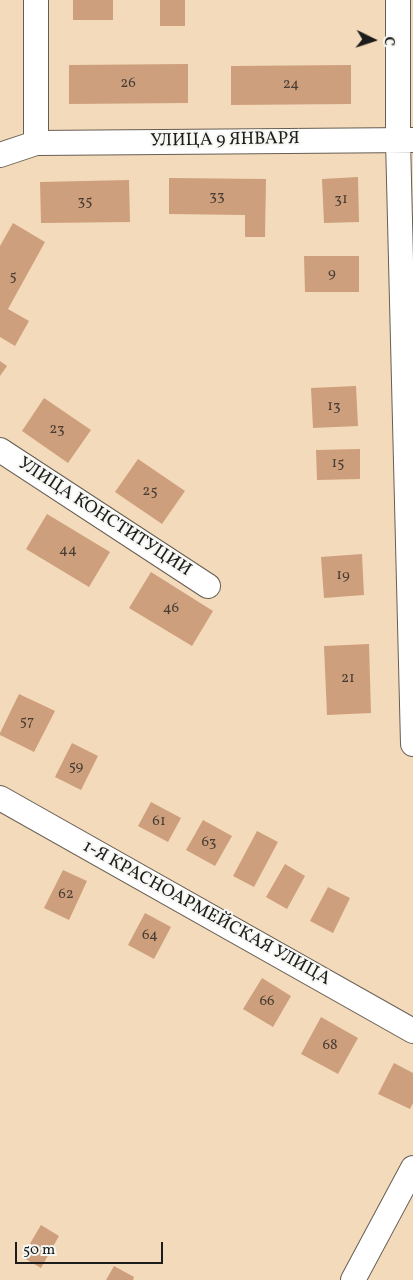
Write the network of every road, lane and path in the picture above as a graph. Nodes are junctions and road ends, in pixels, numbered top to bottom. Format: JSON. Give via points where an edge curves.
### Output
{"nodes":[{"id":1,"x":36,"y":0,"type":"edge"},
{"id":2,"x":398,"y":0,"type":"edge"},
{"id":3,"x":405,"y":140,"type":"edge"},
{"id":4,"x":36,"y":143,"type":"junction"},
{"id":5,"x":0,"y":155,"type":"edge"},
{"id":6,"x":0,"y":450,"type":"edge"},
{"id":7,"x":208,"y":586,"type":"dead end"},
{"id":8,"x":413,"y":744,"type":"edge"},
{"id":9,"x":0,"y":798,"type":"edge"},
{"id":10,"x":413,"y":1031,"type":"edge"},
{"id":11,"x":413,"y":1168,"type":"edge"},
{"id":12,"x":353,"y":1280,"type":"edge"}],
"edges":[{"from":1,"to":4,"type":"street"},
{"from":2,"to":3,"type":"street"},
{"from":3,"to":4,"type":"street","name":"УЛИЦА 9 ЯНВАРЯ"},
{"from":3,"to":8,"type":"street"},
{"from":4,"to":5,"type":"street","name":"УЛИЦА 9 ЯНВАРЯ"},
{"from":6,"to":7,"type":"street","name":"УЛИЦА КОНСТИТУЦИИ"},
{"from":9,"to":10,"type":"street","name":"1-Я КРАСНОАРМЕЙСКАЯ УЛИЦА"},
{"from":11,"to":12,"type":"street"}]}
